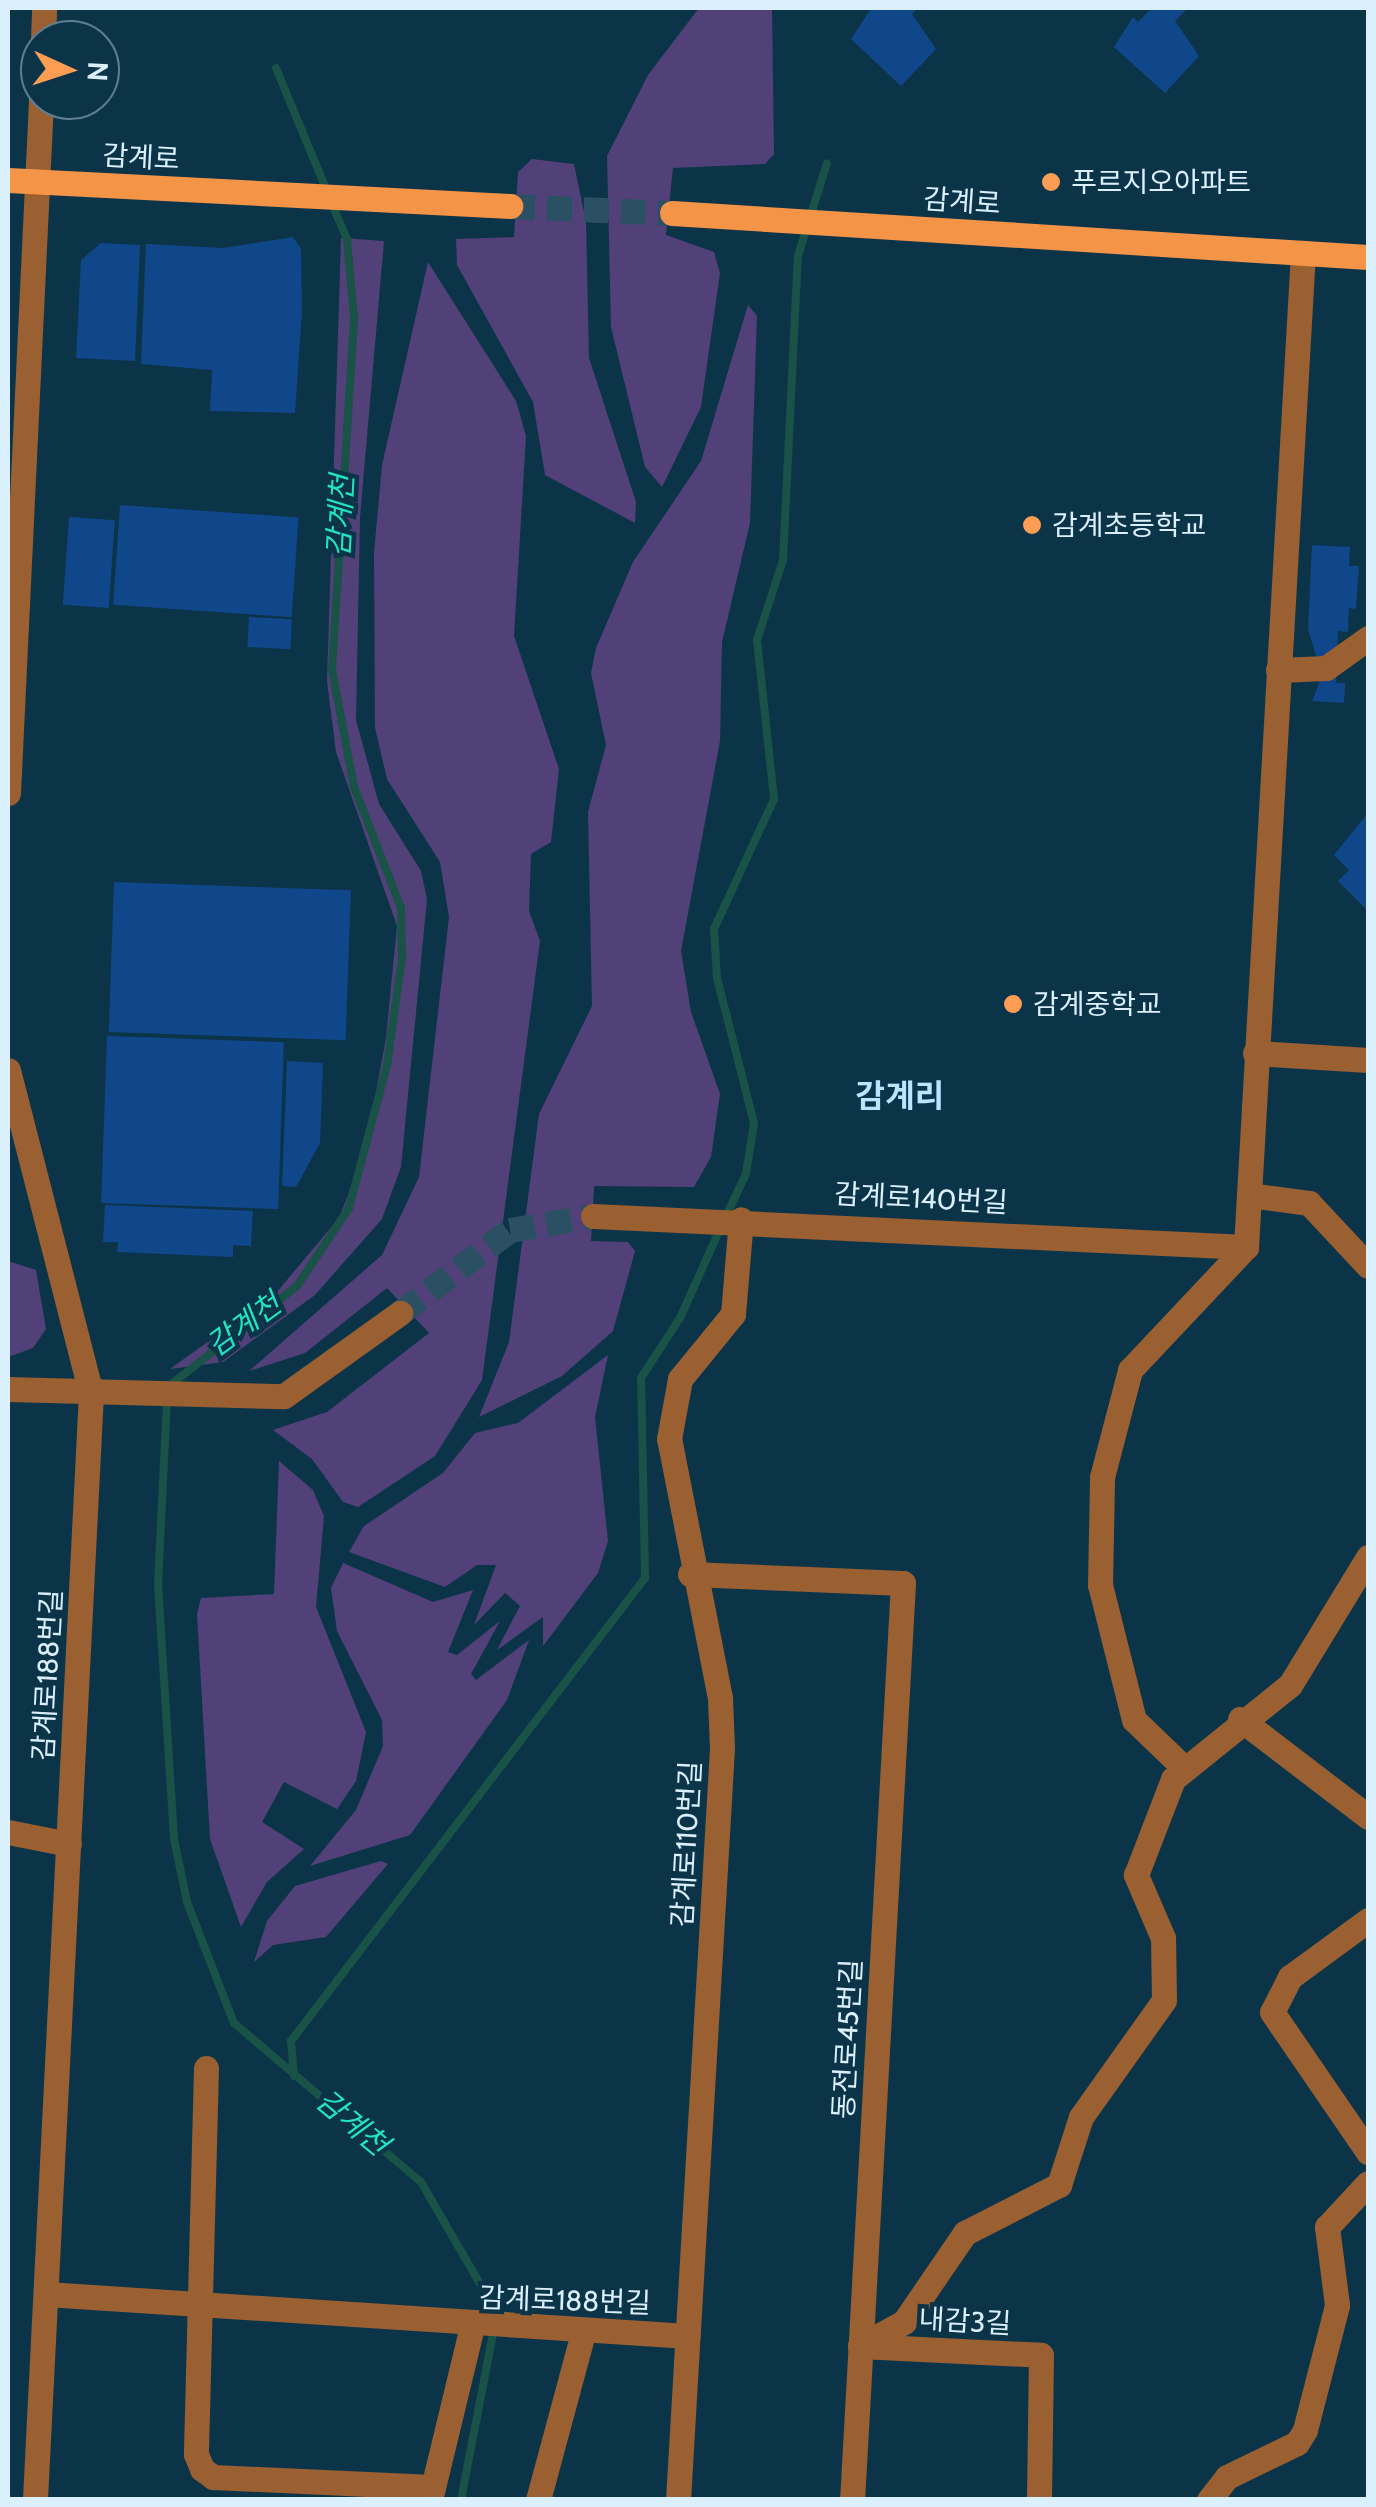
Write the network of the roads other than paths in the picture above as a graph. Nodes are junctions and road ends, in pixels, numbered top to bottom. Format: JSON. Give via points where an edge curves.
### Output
{"nodes":[{"id":1,"x":40,"y":120,"type":"edge"},
{"id":2,"x":8,"y":180,"type":"edge"},
{"id":3,"x":38,"y":181,"type":"junction"},
{"id":4,"x":510,"y":206,"type":"tunnel mouth"},
{"id":5,"x":672,"y":213,"type":"tunnel mouth"},
{"id":6,"x":1303,"y":253,"type":"junction"},
{"id":7,"x":1368,"y":256,"type":"edge"},
{"id":8,"x":16,"y":440,"type":"edge"},
{"id":9,"x":1368,"y":638,"type":"edge"},
{"id":10,"x":1278,"y":670,"type":"junction"},
{"id":11,"x":8,"y":735,"type":"edge"},
{"id":12,"x":8,"y":793,"type":"edge"},
{"id":13,"x":1255,"y":1053,"type":"junction"},
{"id":14,"x":1368,"y":1060,"type":"edge"},
{"id":15,"x":8,"y":1070,"type":"edge"},
{"id":16,"x":1249,"y":1194,"type":"junction"},
{"id":17,"x":592,"y":1216,"type":"tunnel mouth"},
{"id":18,"x":741,"y":1219,"type":"junction"},
{"id":19,"x":1246,"y":1247,"type":"junction"},
{"id":20,"x":1368,"y":1266,"type":"edge"},
{"id":21,"x":400,"y":1313,"type":"tunnel mouth"},
{"id":22,"x":8,"y":1389,"type":"edge"},
{"id":23,"x":91,"y":1393,"type":"junction"},
{"id":24,"x":1368,"y":1558,"type":"edge"},
{"id":25,"x":690,"y":1574,"type":"junction"},
{"id":26,"x":1240,"y":1719,"type":"junction"},
{"id":27,"x":1182,"y":1766,"type":"junction"},
{"id":28,"x":1368,"y":1817,"type":"edge"},
{"id":29,"x":8,"y":1832,"type":"edge"},
{"id":30,"x":69,"y":1844,"type":"junction"},
{"id":31,"x":1368,"y":1920,"type":"edge"},
{"id":32,"x":206,"y":2068,"type":"dead end"},
{"id":33,"x":1368,"y":2152,"type":"edge"},
{"id":34,"x":1368,"y":2183,"type":"edge"},
{"id":35,"x":46,"y":2294,"type":"junction"},
{"id":36,"x":200,"y":2308,"type":"junction"},
{"id":37,"x":474,"y":2326,"type":"junction"},
{"id":38,"x":584,"y":2330,"type":"junction"},
{"id":39,"x":688,"y":2336,"type":"junction"},
{"id":40,"x":860,"y":2346,"type":"junction"},
{"id":41,"x":432,"y":2494,"type":"edge"},
{"id":42,"x":34,"y":2500,"type":"edge"},
{"id":43,"x":538,"y":2500,"type":"edge"},
{"id":44,"x":678,"y":2500,"type":"edge"},
{"id":45,"x":852,"y":2500,"type":"edge"},
{"id":46,"x":1039,"y":2500,"type":"edge"},
{"id":47,"x":1209,"y":2500,"type":"edge"}],
"edges":[{"from":1,"to":3,"type":"street"},
{"from":2,"to":3,"type":"main road","name":"감계로"},
{"from":3,"to":4,"type":"main road","name":"감계로"},
{"from":3,"to":8,"type":"street"},
{"from":5,"to":6,"type":"main road","name":"감계로"},
{"from":6,"to":7,"type":"main road","name":"감계로"},
{"from":6,"to":10,"type":"street"},
{"from":8,"to":11,"type":"street"},
{"from":9,"to":10,"type":"street","via":[[1326,668]]},
{"from":10,"to":13,"type":"street"},
{"from":11,"to":12,"type":"street"},
{"from":13,"to":14,"type":"street"},
{"from":13,"to":16,"type":"street"},
{"from":15,"to":23,"type":"street","name":"감계로188번길"},
{"from":16,"to":19,"type":"street"},
{"from":16,"to":20,"type":"street","via":[[1309,1204]]},
{"from":17,"to":18,"type":"street","name":"감계로140번길"},
{"from":18,"to":19,"type":"street","name":"감계로140번길"},
{"from":18,"to":25,"type":"street","name":"감계로110번길","via":[[733,1314],[672,1398],[669,1439]]},
{"from":19,"to":27,"type":"street","via":[[1130,1370],[1102,1477],[1100,1585],[1134,1720]]},
{"from":21,"to":23,"type":"street","via":[[284,1396]]},
{"from":22,"to":23,"type":"street"},
{"from":23,"to":30,"type":"street","name":"감계로188번길"},
{"from":24,"to":26,"type":"street","via":[[1290,1685]]},
{"from":25,"to":39,"type":"street","name":"감계로110번길","via":[[720,1698],[722,1748]]},
{"from":25,"to":40,"type":"street","name":"동전로45번길","via":[[902,1583]]},
{"from":26,"to":27,"type":"street"},
{"from":26,"to":28,"type":"street"},
{"from":27,"to":40,"type":"street","via":[[1136,1875],[1168,1972],[1152,2023],[1082,2118],[1059,2185],[965,2233],[904,2322]]},
{"from":29,"to":30,"type":"street"},
{"from":30,"to":35,"type":"street","name":"감계로188번길"},
{"from":31,"to":33,"type":"street","via":[[1290,1976],[1272,2012]]},
{"from":32,"to":36,"type":"street"},
{"from":34,"to":47,"type":"street","via":[[1326,2227],[1337,2305],[1305,2430],[1297,2443],[1227,2477]]},
{"from":35,"to":36,"type":"street","name":"감계로188번길"},
{"from":35,"to":42,"type":"street","name":"감계로188번길"},
{"from":36,"to":37,"type":"street","name":"감계로188번길"},
{"from":36,"to":41,"type":"street","via":[[196,2454],[202,2469],[213,2477]]},
{"from":37,"to":38,"type":"street","name":"감계로188번길"},
{"from":37,"to":41,"type":"street"},
{"from":38,"to":39,"type":"street","name":"감계로188번길"},
{"from":38,"to":43,"type":"street"},
{"from":39,"to":44,"type":"street","name":"감계로110번길"},
{"from":40,"to":45,"type":"street","name":"동전로45번길"},
{"from":40,"to":46,"type":"street","name":"내감3길","via":[[1041,2355]]}]}
